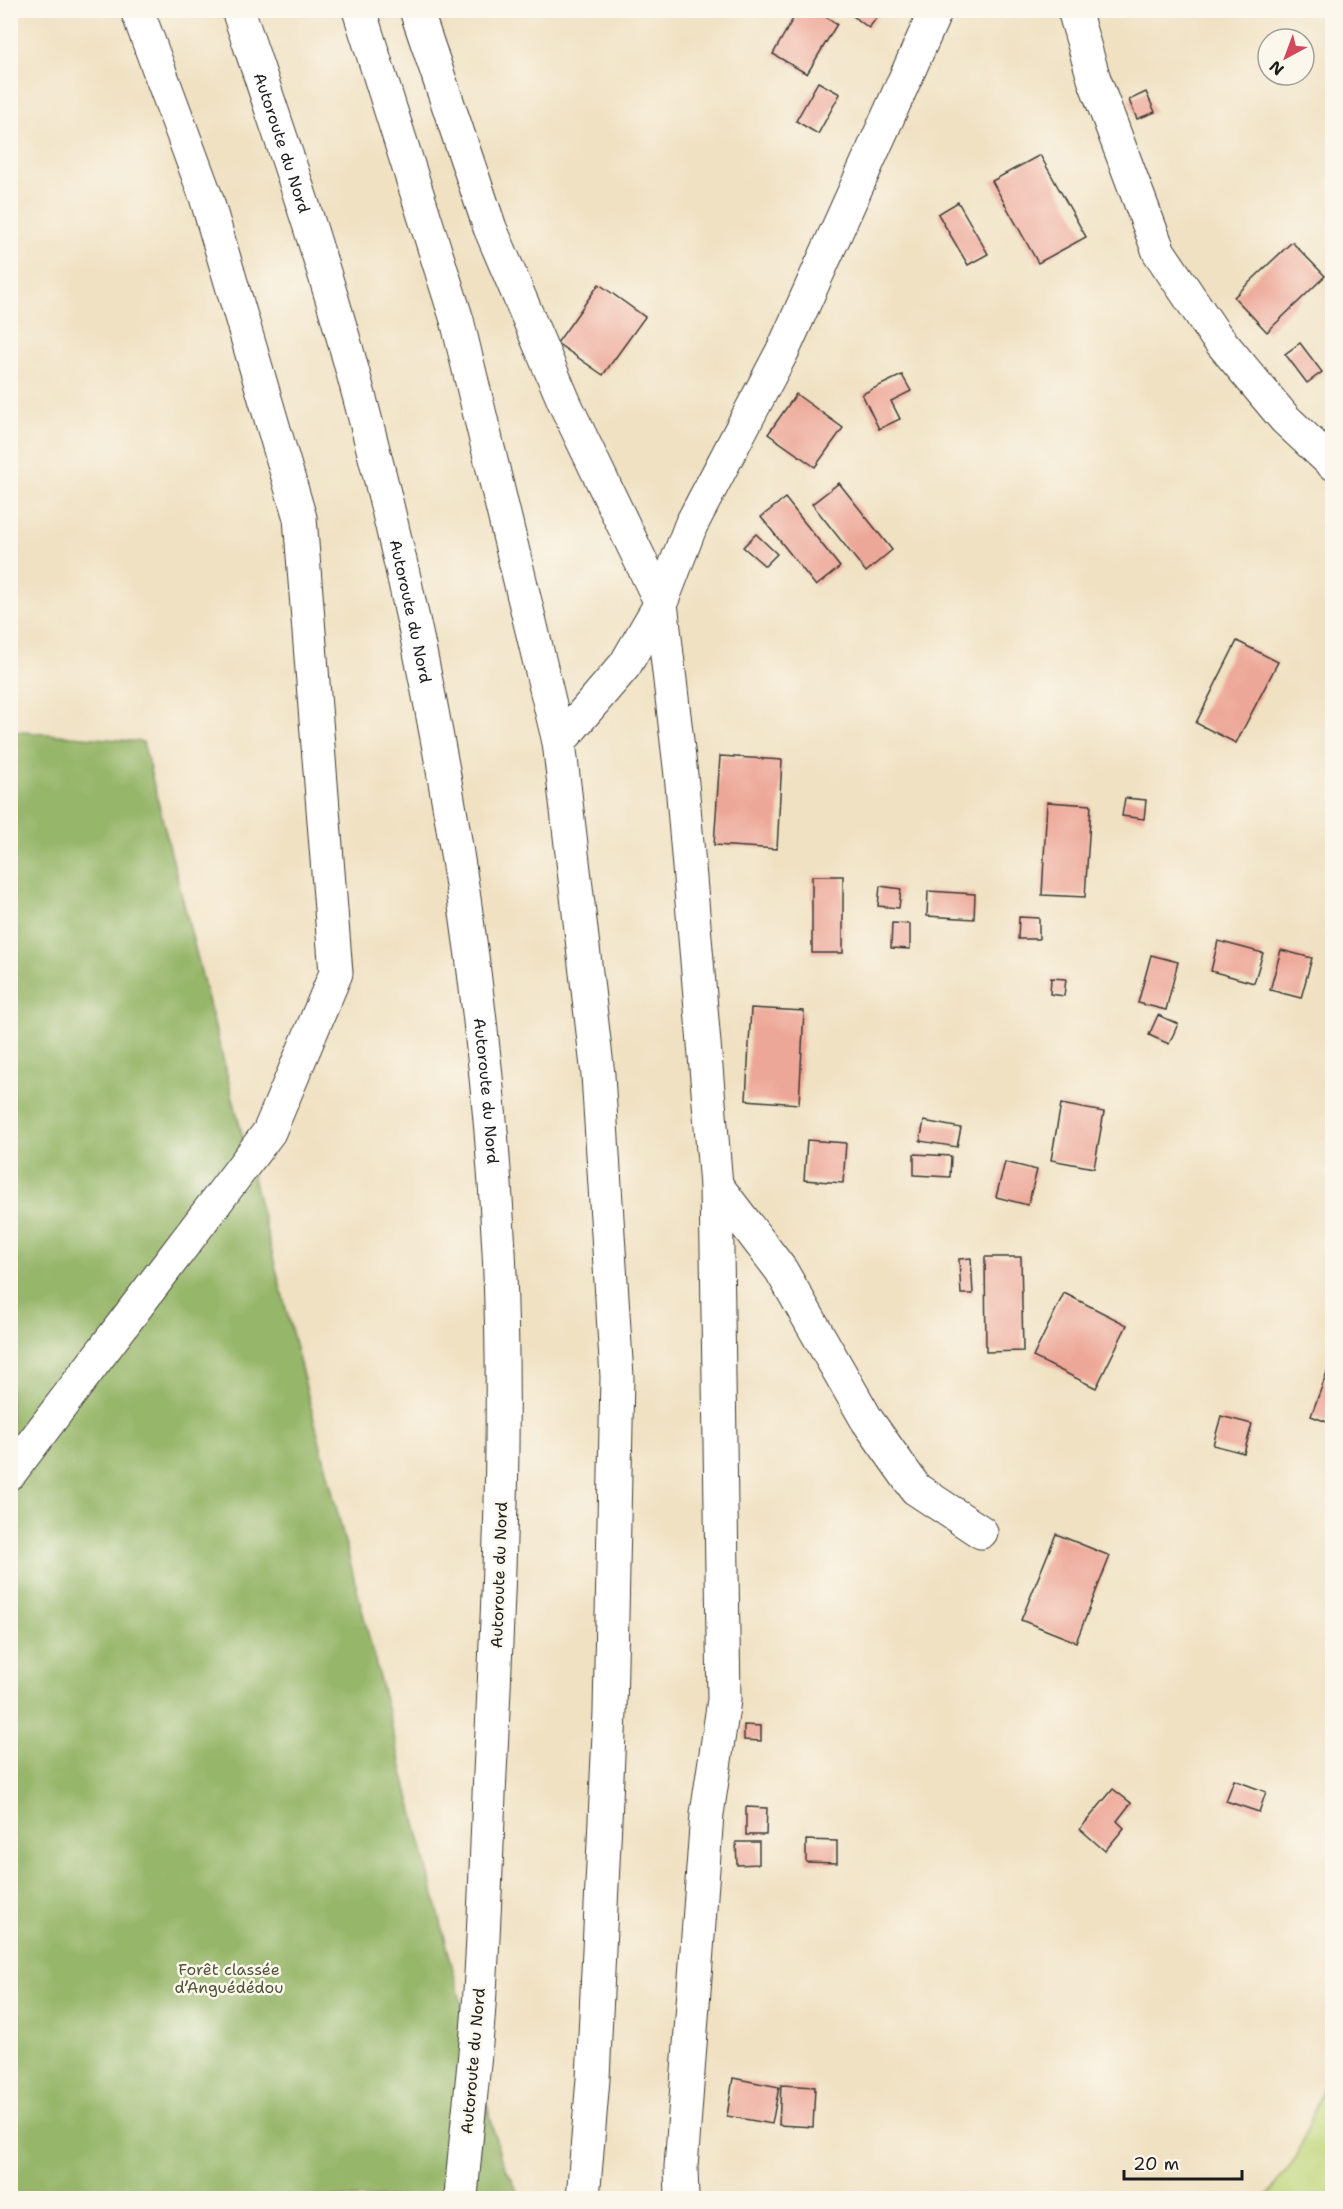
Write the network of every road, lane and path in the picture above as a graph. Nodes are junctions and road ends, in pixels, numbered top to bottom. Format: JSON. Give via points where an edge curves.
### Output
{"nodes":[{"id":1,"x":137,"y":10,"type":"edge"},
{"id":2,"x":238,"y":10,"type":"edge"},
{"id":3,"x":359,"y":10,"type":"edge"},
{"id":4,"x":416,"y":10,"type":"edge"},
{"id":5,"x":936,"y":10,"type":"edge"},
{"id":6,"x":1074,"y":10,"type":"edge"},
{"id":7,"x":1332,"y":463,"type":"edge"},
{"id":8,"x":661,"y":603,"type":"junction"},
{"id":9,"x":559,"y":742,"type":"junction"},
{"id":10,"x":716,"y":1185,"type":"junction"},
{"id":11,"x":10,"y":1473,"type":"edge"},
{"id":12,"x":981,"y":1532,"type":"dead end"},
{"id":13,"x":461,"y":2199,"type":"edge"},
{"id":14,"x":583,"y":2199,"type":"edge"},
{"id":15,"x":682,"y":2199,"type":"edge"}],
"edges":[{"from":1,"to":11,"type":"main road","via":[[206,197],[300,518],[336,973],[269,1132]]},
{"from":2,"to":13,"type":"main road","name":"Autoroute du Nord","via":[[309,223],[388,507],[431,704],[461,882],[484,1055],[499,1252],[501,1571],[477,2028]]},
{"from":3,"to":9,"type":"main road","via":[[457,320]]},
{"from":4,"to":8,"type":"main road","via":[[490,228],[566,406]]},
{"from":5,"to":8,"type":"main road","via":[[784,348],[691,525]]},
{"from":6,"to":7,"type":"main road","via":[[1094,79],[1159,252],[1222,344],[1285,419]]},
{"from":8,"to":9,"type":"main road","via":[[625,664]]},
{"from":8,"to":10,"type":"main road","via":[[682,784]]},
{"from":9,"to":14,"type":"main road","via":[[598,1075],[617,1377],[610,1712],[593,2079]]},
{"from":10,"to":12,"type":"main road","via":[[781,1270],[867,1420],[916,1489]]},
{"from":10,"to":15,"type":"main road","via":[[724,1700],[707,1814],[681,2167]]}]}
